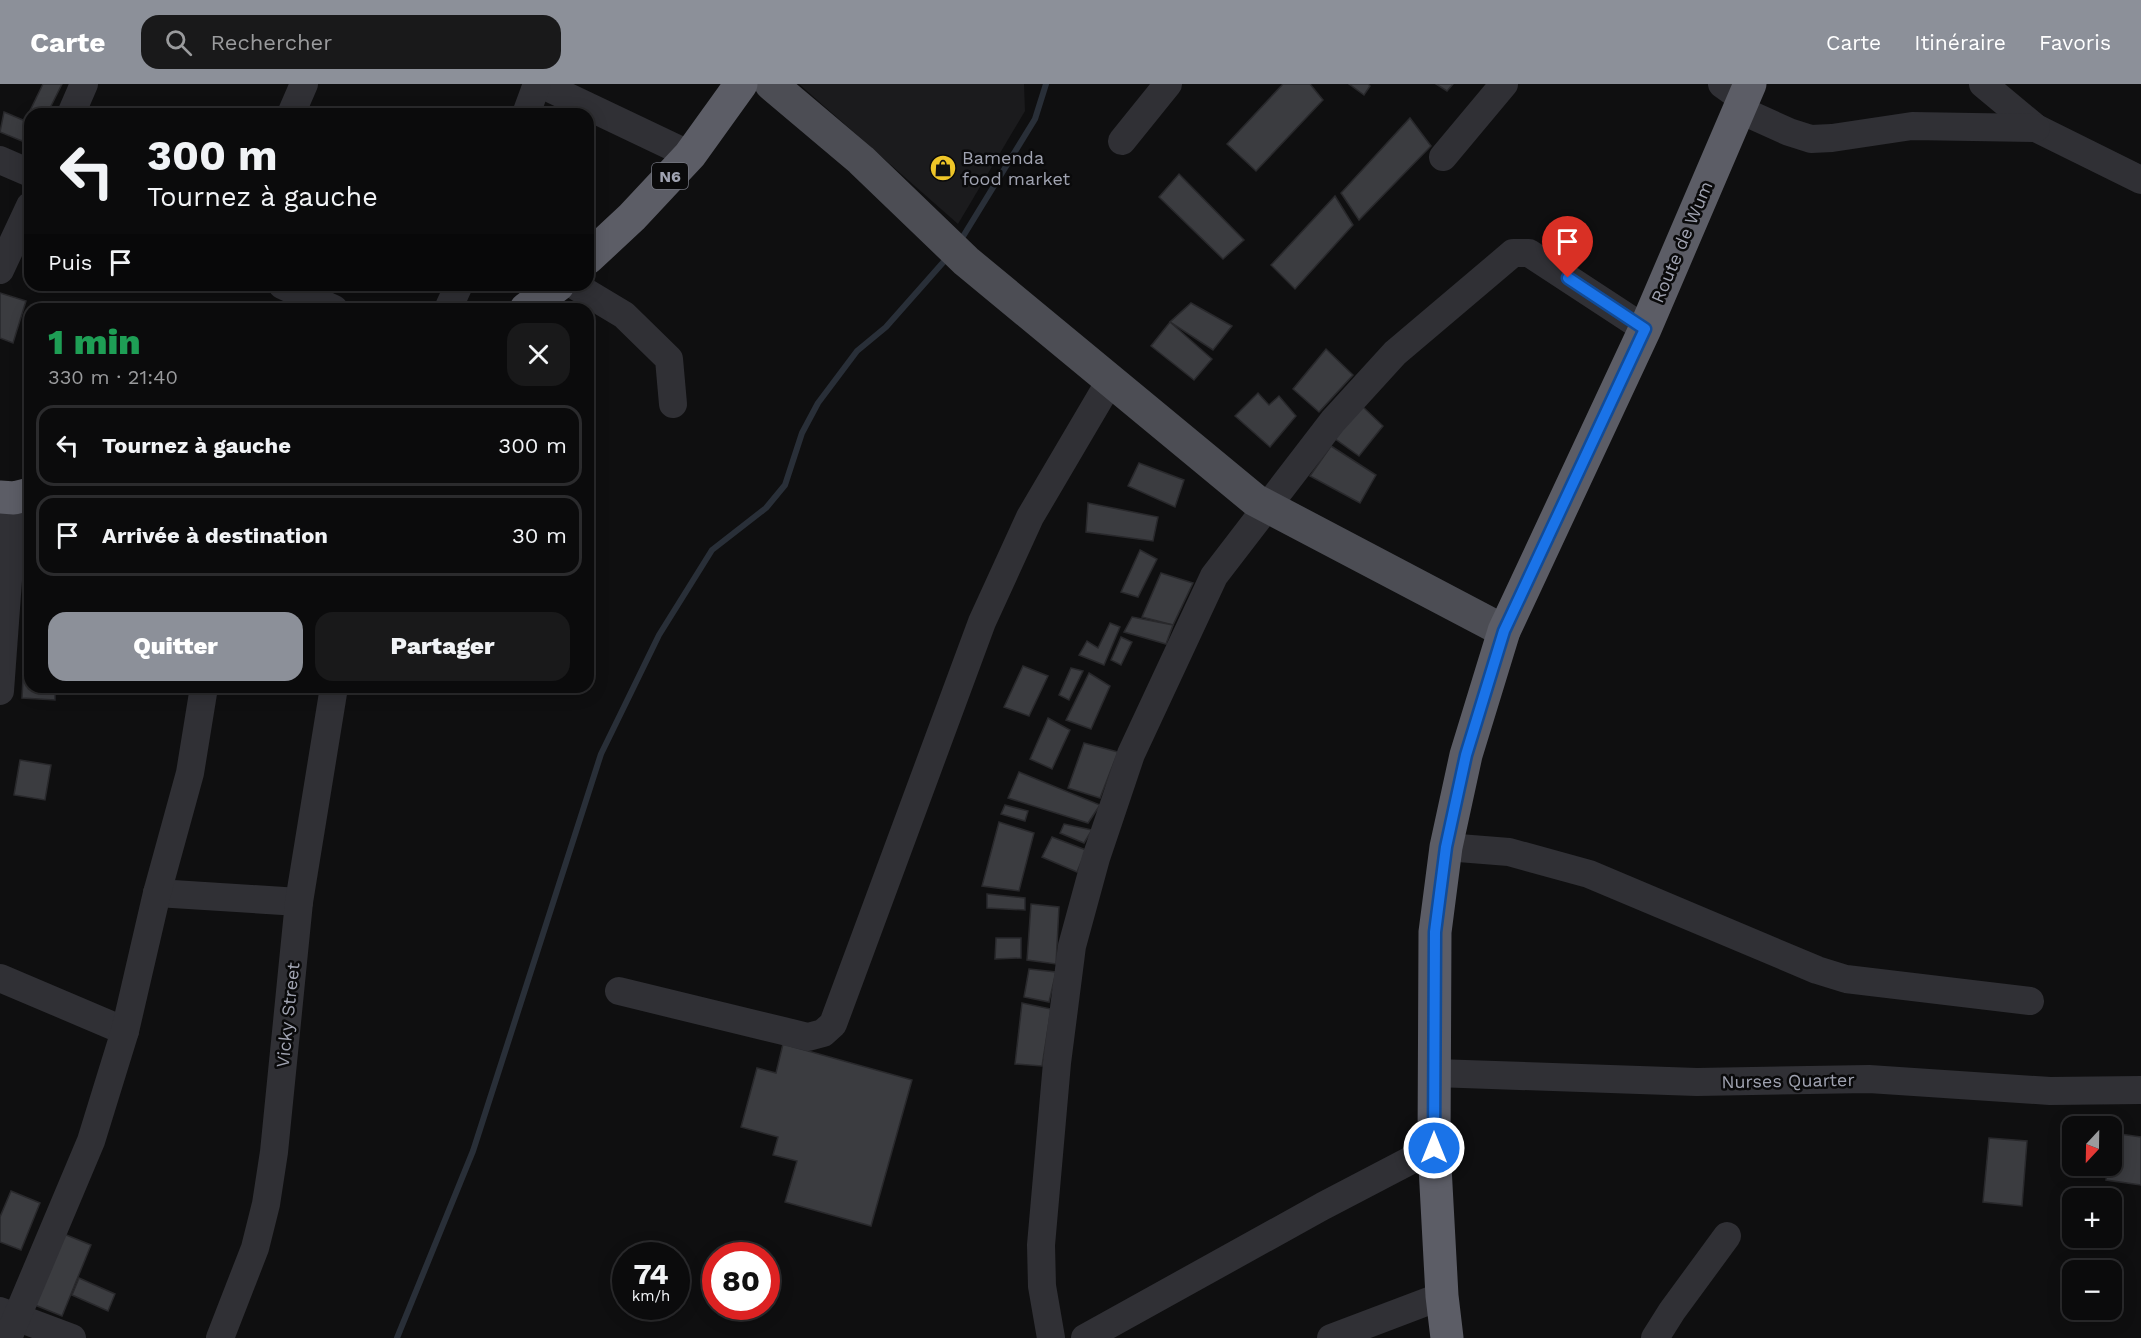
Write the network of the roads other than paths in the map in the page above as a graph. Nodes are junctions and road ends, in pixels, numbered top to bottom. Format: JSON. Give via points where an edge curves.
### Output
{"nodes":[{"id":1,"x":84,"y":84,"type":"edge"},
{"id":2,"x":304,"y":84,"type":"edge"},
{"id":3,"x":539,"y":84,"type":"edge"},
{"id":4,"x":741,"y":84,"type":"edge"},
{"id":5,"x":771,"y":84,"type":"edge"},
{"id":6,"x":1168,"y":84,"type":"edge"},
{"id":7,"x":1504,"y":84,"type":"edge"},
{"id":8,"x":1983,"y":84,"type":"edge"},
{"id":9,"x":1738,"y":94,"type":"edge"},
{"id":10,"x":74,"y":108,"type":"edge"},
{"id":11,"x":294,"y":108,"type":"edge"},
{"id":12,"x":529,"y":108,"type":"edge"},
{"id":13,"x":590,"y":108,"type":"edge"},
{"id":14,"x":594,"y":110,"type":"edge"},
{"id":15,"x":2036,"y":128,"type":"junction"},
{"id":16,"x":1122,"y":141,"type":"dead end"},
{"id":17,"x":690,"y":155,"type":"junction"},
{"id":18,"x":1443,"y":157,"type":"dead end"},
{"id":19,"x":0,"y":160,"type":"edge"},
{"id":20,"x":24,"y":170,"type":"edge"},
{"id":21,"x":2141,"y":180,"type":"edge"},
{"id":22,"x":24,"y":219,"type":"edge"},
{"id":23,"x":594,"y":252,"type":"edge"},
{"id":24,"x":0,"y":270,"type":"edge"},
{"id":25,"x":295,"y":291,"type":"edge"},
{"id":26,"x":550,"y":291,"type":"edge"},
{"id":27,"x":584,"y":291,"type":"edge"},
{"id":28,"x":321,"y":303,"type":"edge"},
{"id":29,"x":534,"y":303,"type":"edge"},
{"id":30,"x":1645,"y":329,"type":"junction"},
{"id":31,"x":1110,"y":381,"type":"junction"},
{"id":32,"x":673,"y":404,"type":"dead end"},
{"id":33,"x":15,"y":496,"type":"edge"},
{"id":34,"x":1268,"y":507,"type":"junction"},
{"id":35,"x":1504,"y":631,"type":"junction"},
{"id":36,"x":0,"y":691,"type":"edge"},
{"id":37,"x":203,"y":693,"type":"edge"},
{"id":38,"x":332,"y":693,"type":"edge"},
{"id":39,"x":1446,"y":847,"type":"junction"},
{"id":40,"x":157,"y":892,"type":"junction"},
{"id":41,"x":299,"y":902,"type":"junction"},
{"id":42,"x":0,"y":978,"type":"edge"},
{"id":43,"x":619,"y":991,"type":"dead end"},
{"id":44,"x":2030,"y":1001,"type":"dead end"},
{"id":45,"x":125,"y":1031,"type":"junction"},
{"id":46,"x":1435,"y":1073,"type":"junction"},
{"id":47,"x":2141,"y":1090,"type":"edge"},
{"id":48,"x":1434,"y":1148,"type":"junction"},
{"id":49,"x":1727,"y":1236,"type":"dead end"},
{"id":50,"x":1442,"y":1296,"type":"junction"},
{"id":51,"x":8,"y":1322,"type":"edge"},
{"id":52,"x":72,"y":1338,"type":"edge"},
{"id":53,"x":220,"y":1338,"type":"edge"},
{"id":54,"x":1051,"y":1338,"type":"edge"},
{"id":55,"x":1085,"y":1338,"type":"edge"},
{"id":56,"x":1332,"y":1338,"type":"edge"},
{"id":57,"x":1447,"y":1338,"type":"edge"},
{"id":58,"x":1655,"y":1338,"type":"edge"}],
"edges":[{"from":1,"to":10,"type":"street"},
{"from":2,"to":11,"type":"street"},
{"from":3,"to":12,"type":"street"},
{"from":3,"to":13,"type":"street"},
{"from":4,"to":17,"type":"highway","number":"N6"},
{"from":5,"to":31,"type":"main road","via":[[861,160],[955,252]]},
{"from":6,"to":16,"type":"street"},
{"from":7,"to":18,"type":"street"},
{"from":8,"to":15,"type":"street"},
{"from":9,"to":15,"type":"street","via":[[1789,132],[1811,139],[1912,126]]},
{"from":9,"to":30,"type":"highway","name":"Route de Wum"},
{"from":14,"to":17,"type":"street"},
{"from":15,"to":21,"type":"street"},
{"from":17,"to":23,"type":"highway","number":"N6"},
{"from":19,"to":20,"type":"street"},
{"from":22,"to":24,"type":"street"},
{"from":25,"to":28,"type":"street"},
{"from":26,"to":29,"type":"highway"},
{"from":27,"to":32,"type":"street","via":[[624,315],[669,358]]},
{"from":30,"to":34,"type":"street","via":[[1529,253],[1513,253],[1395,353],[1333,421]]},
{"from":30,"to":35,"type":"highway","name":"Route de Wum"},
{"from":31,"to":34,"type":"main road"},
{"from":31,"to":43,"type":"street","via":[[1030,516],[982,622],[833,1024],[822,1034],[808,1037]]},
{"from":33,"to":36,"type":"street"},
{"from":34,"to":35,"type":"main road"},
{"from":34,"to":54,"type":"street","via":[[1214,576],[1131,754],[1072,946],[1041,1245],[1042,1286]]},
{"from":35,"to":39,"type":"highway","name":"Route de Wum","via":[[1466,755]]},
{"from":37,"to":40,"type":"street","via":[[190,773]]},
{"from":38,"to":41,"type":"street","name":"Vicky Street"},
{"from":39,"to":44,"type":"street","via":[[1509,852],[1589,874],[1846,979]]},
{"from":39,"to":46,"type":"highway","name":"Route de Wum","via":[[1435,932]]},
{"from":40,"to":41,"type":"street"},
{"from":40,"to":45,"type":"street"},
{"from":41,"to":53,"type":"street","name":"Vicky Street","via":[[266,1204],[255,1248]]},
{"from":42,"to":45,"type":"street"},
{"from":45,"to":51,"type":"street","via":[[91,1141]]},
{"from":46,"to":47,"type":"street","name":"Nurses Quarter","via":[[1697,1082],[1869,1080],[2050,1091]]},
{"from":46,"to":48,"type":"highway","name":"Route de Wum"},
{"from":48,"to":50,"type":"highway","name":"Route de Wum"},
{"from":48,"to":55,"type":"street"},
{"from":49,"to":58,"type":"street"},
{"from":50,"to":56,"type":"street"},
{"from":50,"to":57,"type":"highway","name":"Route de Wum"},
{"from":51,"to":52,"type":"street"}]}
